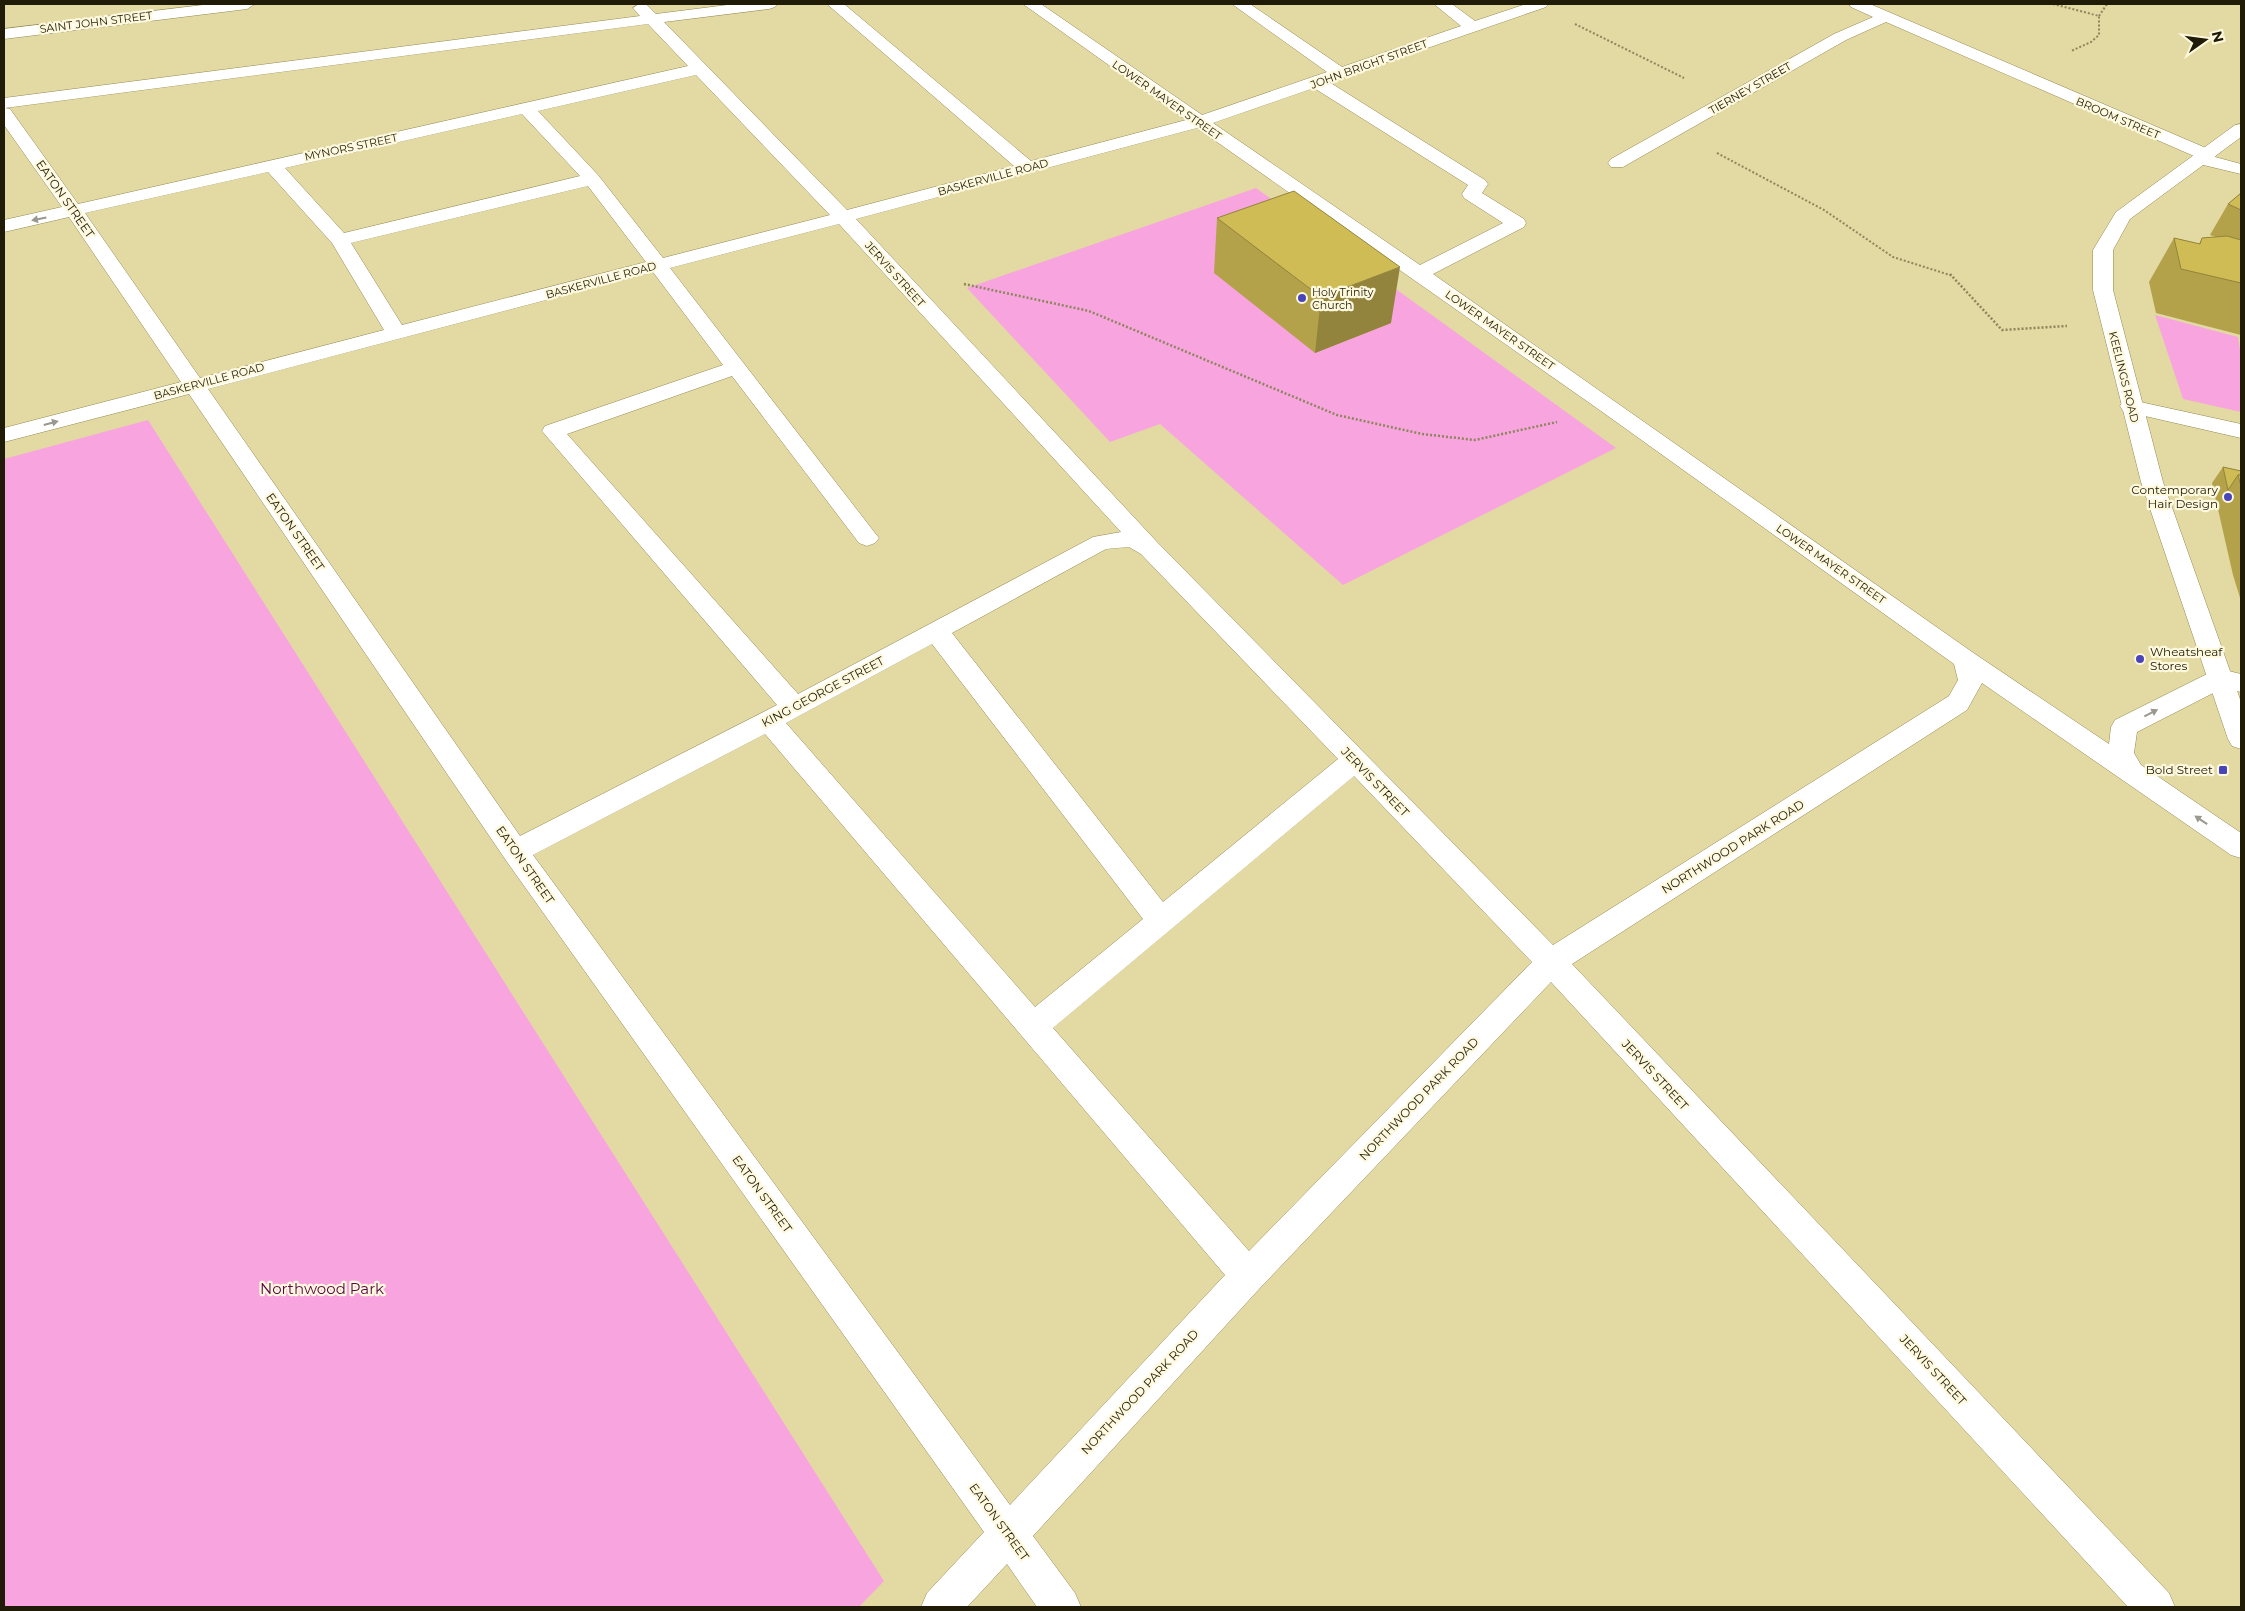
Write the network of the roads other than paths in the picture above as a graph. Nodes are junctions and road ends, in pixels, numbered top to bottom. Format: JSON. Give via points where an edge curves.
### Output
{"nodes":[{"id":1,"x":100,"y":4,"type":"edge"},
{"id":2,"x":247,"y":4,"type":"edge"},
{"id":3,"x":636,"y":4,"type":"edge"},
{"id":4,"x":769,"y":4,"type":"edge"},
{"id":5,"x":835,"y":4,"type":"edge"},
{"id":6,"x":1032,"y":4,"type":"edge"},
{"id":7,"x":1240,"y":4,"type":"edge"},
{"id":8,"x":1442,"y":4,"type":"edge"},
{"id":9,"x":1538,"y":4,"type":"edge"},
{"id":10,"x":1857,"y":4,"type":"edge"},
{"id":11,"x":1885,"y":17,"type":"junction"},
{"id":12,"x":651,"y":19,"type":"junction"},
{"id":13,"x":113,"y":20,"type":"junction"},
{"id":14,"x":1472,"y":27,"type":"junction"},
{"id":15,"x":4,"y":34,"type":"edge"},
{"id":16,"x":2059,"y":69,"type":"road end"},
{"id":17,"x":699,"y":70,"type":"junction"},
{"id":18,"x":1341,"y":74,"type":"junction"},
{"id":19,"x":2030,"y":80,"type":"junction"},
{"id":20,"x":1312,"y":84,"type":"junction"},
{"id":21,"x":4,"y":103,"type":"edge"},
{"id":22,"x":526,"y":108,"type":"junction"},
{"id":23,"x":4,"y":113,"type":"edge"},
{"id":24,"x":1198,"y":122,"type":"junction"},
{"id":25,"x":2241,"y":129,"type":"edge"},
{"id":26,"x":2204,"y":157,"type":"junction"},
{"id":27,"x":1617,"y":163,"type":"dead end"},
{"id":28,"x":271,"y":164,"type":"junction"},
{"id":29,"x":1028,"y":168,"type":"junction"},
{"id":30,"x":2241,"y":170,"type":"edge"},
{"id":31,"x":592,"y":179,"type":"junction"},
{"id":32,"x":75,"y":212,"type":"junction"},
{"id":33,"x":843,"y":217,"type":"junction"},
{"id":34,"x":4,"y":226,"type":"edge"},
{"id":35,"x":340,"y":240,"type":"junction"},
{"id":36,"x":659,"y":265,"type":"junction"},
{"id":37,"x":1418,"y":274,"type":"junction"},
{"id":38,"x":396,"y":333,"type":"junction"},
{"id":39,"x":737,"y":367,"type":"junction"},
{"id":40,"x":194,"y":385,"type":"junction"},
{"id":41,"x":2131,"y":406,"type":"junction"},
{"id":42,"x":2241,"y":431,"type":"edge"},
{"id":43,"x":4,"y":436,"type":"edge"},
{"id":44,"x":867,"y":538,"type":"dead end"},
{"id":45,"x":1141,"y":543,"type":"junction"},
{"id":46,"x":936,"y":631,"type":"junction"},
{"id":47,"x":1968,"y":670,"type":"junction"},
{"id":48,"x":2230,"y":680,"type":"edge"},
{"id":49,"x":781,"y":714,"type":"junction"},
{"id":50,"x":2241,"y":738,"type":"edge"},
{"id":51,"x":1354,"y":761,"type":"junction"},
{"id":52,"x":2131,"y":772,"type":"junction"},
{"id":53,"x":2241,"y":847,"type":"edge"},
{"id":54,"x":515,"y":851,"type":"junction"},
{"id":55,"x":1161,"y":921,"type":"junction"},
{"id":56,"x":1551,"y":962,"type":"junction"},
{"id":57,"x":1033,"y":1026,"type":"junction"},
{"id":58,"x":1248,"y":1276,"type":"junction"},
{"id":59,"x":1009,"y":1536,"type":"junction"},
{"id":60,"x":941,"y":1607,"type":"edge"},
{"id":61,"x":1061,"y":1607,"type":"edge"},
{"id":62,"x":2155,"y":1607,"type":"edge"}],
"edges":[{"from":1,"to":13,"type":"street"},
{"from":2,"to":13,"type":"street","name":"SAINT JOHN STREET"},
{"from":3,"to":12,"type":"street","name":"JERVIS STREET"},
{"from":4,"to":12,"type":"street"},
{"from":5,"to":29,"type":"street"},
{"from":6,"to":24,"type":"street","name":"LOWER MAYER STREET"},
{"from":7,"to":18,"type":"street"},
{"from":8,"to":14,"type":"street"},
{"from":9,"to":14,"type":"street","name":"JOHN BRIGHT STREET"},
{"from":10,"to":11,"type":"street","name":"BROOM STREET"},
{"from":11,"to":19,"type":"street","name":"BROOM STREET"},
{"from":11,"to":27,"type":"street","name":"TIERNEY STREET","via":[[1840,37]]},
{"from":12,"to":17,"type":"street","name":"JERVIS STREET"},
{"from":12,"to":21,"type":"street"},
{"from":13,"to":15,"type":"street","name":"SAINT JOHN STREET"},
{"from":14,"to":18,"type":"street","name":"JOHN BRIGHT STREET"},
{"from":16,"to":19,"type":"street"},
{"from":17,"to":22,"type":"street","name":"MYNORS STREET"},
{"from":17,"to":33,"type":"street","name":"JERVIS STREET"},
{"from":18,"to":20,"type":"street","name":"JOHN BRIGHT STREET"},
{"from":19,"to":26,"type":"street","name":"BROOM STREET"},
{"from":20,"to":24,"type":"street","name":"JOHN BRIGHT STREET"},
{"from":20,"to":37,"type":"street","via":[[1478,184],[1471,194],[1517,223]]},
{"from":22,"to":28,"type":"street","name":"MYNORS STREET"},
{"from":22,"to":31,"type":"street"},
{"from":23,"to":32,"type":"street","name":"EATON STREET"},
{"from":24,"to":29,"type":"street","name":"BASKERVILLE ROAD"},
{"from":24,"to":37,"type":"street","name":"LOWER MAYER STREET"},
{"from":25,"to":26,"type":"street","name":"KEELINGS ROAD"},
{"from":26,"to":30,"type":"street","name":"BROOM STREET"},
{"from":26,"to":41,"type":"street","name":"KEELINGS ROAD","via":[[2123,216],[2103,250],[2103,290]]},
{"from":28,"to":32,"type":"street","name":"MYNORS STREET"},
{"from":28,"to":35,"type":"street"},
{"from":29,"to":33,"type":"street","name":"BASKERVILLE ROAD"},
{"from":31,"to":35,"type":"street"},
{"from":31,"to":36,"type":"street"},
{"from":32,"to":34,"type":"street","name":"MYNORS STREET","one_way":true},
{"from":32,"to":40,"type":"street","name":"EATON STREET"},
{"from":33,"to":36,"type":"street","name":"BASKERVILLE ROAD"},
{"from":33,"to":45,"type":"street","name":"JERVIS STREET","via":[[1095,488]]},
{"from":35,"to":38,"type":"street"},
{"from":36,"to":38,"type":"street","name":"BASKERVILLE ROAD"},
{"from":36,"to":39,"type":"street"},
{"from":37,"to":47,"type":"street","name":"LOWER MAYER STREET","via":[[1609,406]]},
{"from":38,"to":40,"type":"street","name":"BASKERVILLE ROAD"},
{"from":39,"to":44,"type":"street"},
{"from":39,"to":49,"type":"street","via":[[553,431]]},
{"from":43,"to":40,"type":"street","name":"BASKERVILLE ROAD","one_way":true},
{"from":40,"to":54,"type":"street","name":"EATON STREET"},
{"from":41,"to":42,"type":"street"},
{"from":41,"to":48,"type":"street","name":"KEELINGS ROAD","via":[[2152,482]]},
{"from":45,"to":46,"type":"street","name":"KING GEORGE STREET","via":[[1101,542]]},
{"from":45,"to":51,"type":"street","name":"JERVIS STREET"},
{"from":46,"to":49,"type":"street","name":"KING GEORGE STREET"},
{"from":46,"to":55,"type":"street"},
{"from":47,"to":52,"type":"street","name":"LOWER MAYER STREET"},
{"from":47,"to":56,"type":"street","name":"NORTHWOOD PARK ROAD","via":[[1958,703]]},
{"from":48,"to":50,"type":"street","name":"KEELINGS ROAD"},
{"from":52,"to":48,"type":"street","one_way":true,"via":[[2121,753],[2124,727]]},
{"from":49,"to":54,"type":"street","name":"KING GEORGE STREET"},
{"from":49,"to":57,"type":"street"},
{"from":51,"to":55,"type":"street"},
{"from":51,"to":56,"type":"street","name":"JERVIS STREET"},
{"from":53,"to":52,"type":"street","one_way":true},
{"from":54,"to":59,"type":"street","name":"EATON STREET"},
{"from":55,"to":57,"type":"street"},
{"from":56,"to":58,"type":"street","name":"NORTHWOOD PARK ROAD"},
{"from":56,"to":62,"type":"street","name":"JERVIS STREET"},
{"from":57,"to":58,"type":"street"},
{"from":58,"to":59,"type":"street","name":"NORTHWOOD PARK ROAD"},
{"from":59,"to":60,"type":"street","name":"NORTHWOOD PARK ROAD"},
{"from":59,"to":61,"type":"street","name":"EATON STREET"}]}
